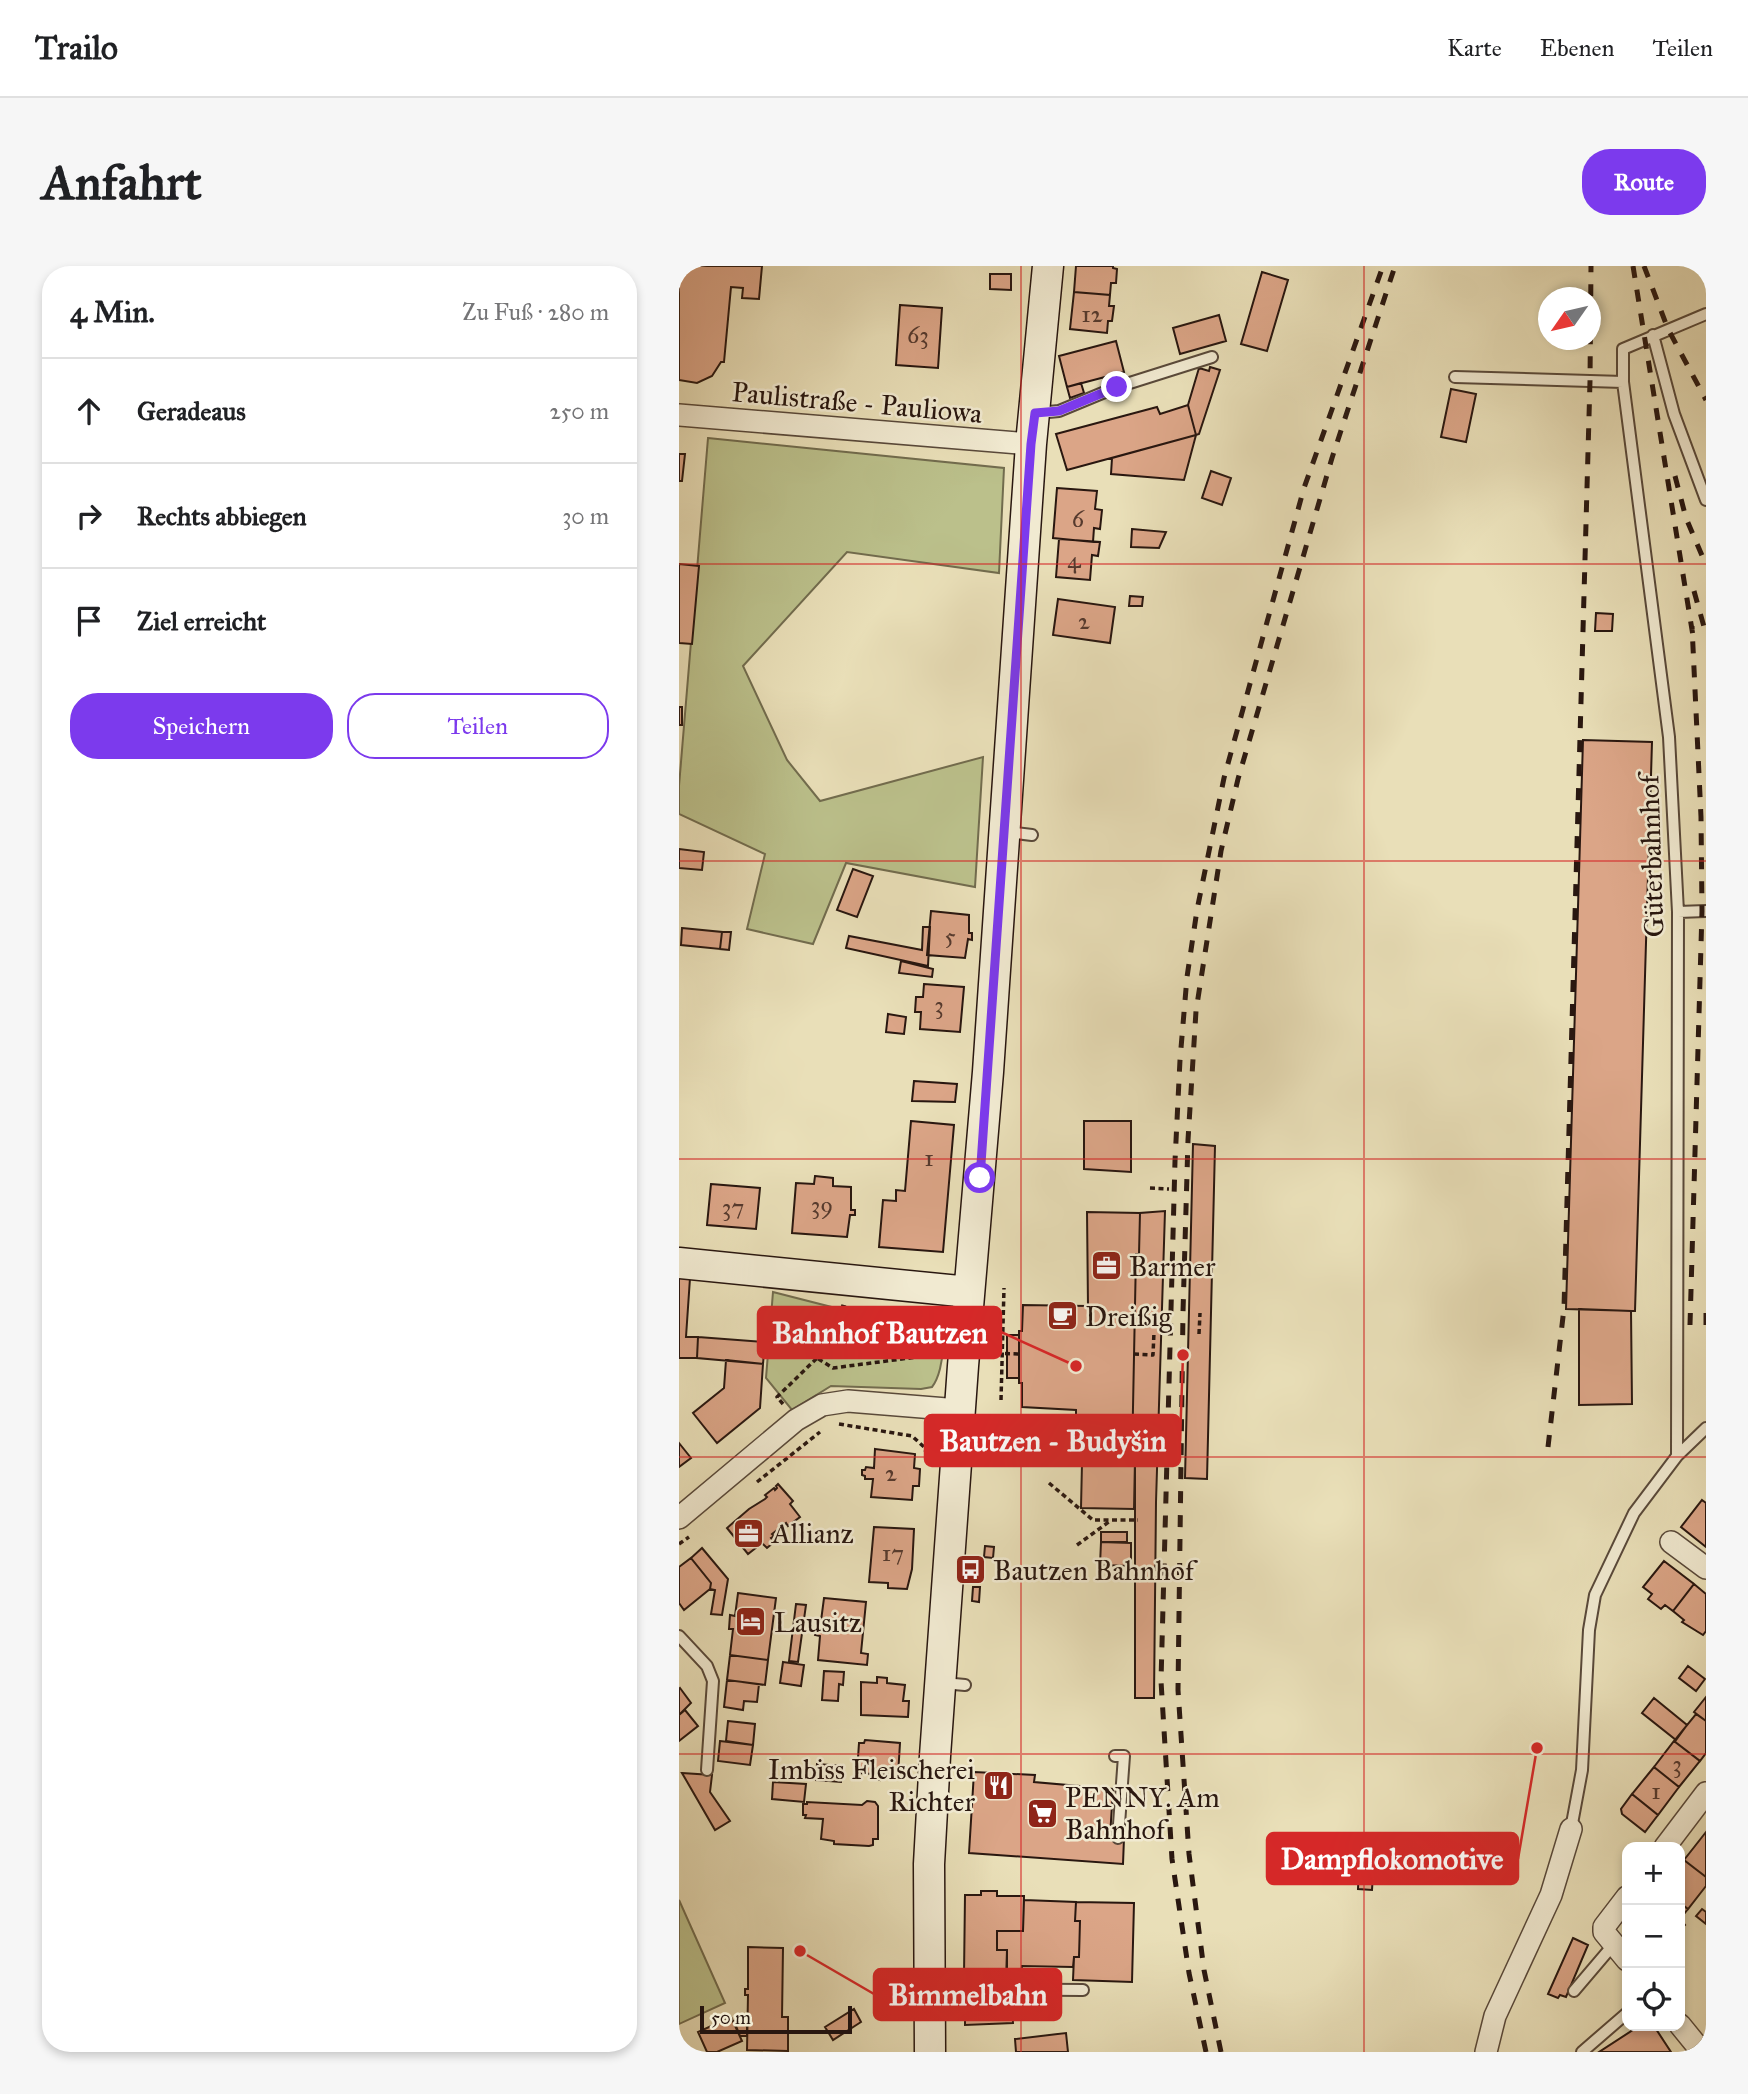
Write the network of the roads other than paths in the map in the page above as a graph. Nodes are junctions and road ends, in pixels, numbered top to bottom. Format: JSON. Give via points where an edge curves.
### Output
{"nodes":[{"id":1,"x":1048,"y":266,"type":"edge"},
{"id":2,"x":1706,"y":314,"type":"edge"},
{"id":3,"x":1653,"y":335,"type":"junction"},
{"id":4,"x":1212,"y":357,"type":"dead end"},
{"id":5,"x":1455,"y":377,"type":"dead end"},
{"id":6,"x":1623,"y":382,"type":"junction"},
{"id":7,"x":1035,"y":413,"type":"junction"},
{"id":8,"x":679,"y":415,"type":"edge"},
{"id":9,"x":1031,"y":444,"type":"junction"},
{"id":10,"x":1706,"y":500,"type":"edge"},
{"id":11,"x":1706,"y":911,"type":"edge"},
{"id":12,"x":1678,"y":912,"type":"junction"},
{"id":13,"x":679,"y":1263,"type":"edge"},
{"id":14,"x":969,"y":1292,"type":"junction"},
{"id":15,"x":959,"y":1410,"type":"junction"},
{"id":16,"x":1706,"y":1428,"type":"edge"},
{"id":17,"x":1677,"y":1456,"type":"junction"},
{"id":18,"x":684,"y":1527,"type":"edge"},
{"id":19,"x":1671,"y":1542,"type":"dead end"},
{"id":20,"x":1706,"y":1568,"type":"edge"},
{"id":21,"x":679,"y":1636,"type":"edge"},
{"id":22,"x":1115,"y":1756,"type":"dead end"},
{"id":23,"x":707,"y":1770,"type":"dead end"},
{"id":24,"x":1706,"y":1793,"type":"edge"},
{"id":25,"x":1571,"y":1829,"type":"joint"},
{"id":26,"x":1118,"y":1838,"type":"dead end"},
{"id":27,"x":1669,"y":1842,"type":"edge"},
{"id":28,"x":1625,"y":1905,"type":"edge"},
{"id":29,"x":1615,"y":1944,"type":"edge"},
{"id":30,"x":928,"y":1989,"type":"junction"},
{"id":31,"x":1083,"y":1990,"type":"dead end"},
{"id":32,"x":1574,"y":1992,"type":"dead end"},
{"id":33,"x":1622,"y":2017,"type":"edge"},
{"id":34,"x":1685,"y":2031,"type":"edge"},
{"id":35,"x":930,"y":2052,"type":"edge"},
{"id":36,"x":1486,"y":2052,"type":"edge"},
{"id":37,"x":1582,"y":2052,"type":"edge"},
{"id":38,"x":1702,"y":2052,"type":"edge"}],
"edges":[{"from":1,"to":7,"type":"street"},
{"from":2,"to":3,"type":"lane","name":"Güterbahnhof"},
{"from":3,"to":6,"type":"lane","name":"Güterbahnhof","via":[[1623,349]]},
{"from":3,"to":10,"type":"lane","via":[[1674,415]]},
{"from":4,"to":7,"type":"lane","via":[[1059,411]]},
{"from":5,"to":6,"type":"lane"},
{"from":6,"to":12,"type":"lane","name":"Güterbahnhof","via":[[1669,737]]},
{"from":7,"to":9,"type":"street"},
{"from":8,"to":9,"type":"street","name":"Paulistraße - Pauliowa"},
{"from":9,"to":14,"type":"street","via":[[1019,833]]},
{"from":11,"to":12,"type":"lane"},
{"from":12,"to":17,"type":"lane","name":"Güterbahnhof"},
{"from":13,"to":14,"type":"street"},
{"from":14,"to":15,"type":"street"},
{"from":15,"to":18,"type":"street","via":[[848,1401],[822,1405],[796,1420]]},
{"from":15,"to":30,"type":"street","via":[[953,1684],[929,1864]]},
{"from":16,"to":17,"type":"lane"},
{"from":17,"to":25,"type":"lane","via":[[1634,1513],[1595,1595],[1582,1770]]},
{"from":19,"to":20,"type":"street"},
{"from":21,"to":23,"type":"lane","via":[[711,1672],[713,1681]]},
{"from":22,"to":26,"type":"lane","via":[[1123,1756]]},
{"from":24,"to":27,"type":"street"},
{"from":25,"to":36,"type":"street","via":[[1551,1895],[1495,2016]]},
{"from":28,"to":29,"type":"street"},
{"from":29,"to":32,"type":"lane"},
{"from":30,"to":31,"type":"lane"},
{"from":30,"to":35,"type":"street"},
{"from":33,"to":37,"type":"lane"},
{"from":34,"to":38,"type":"street"}]}
